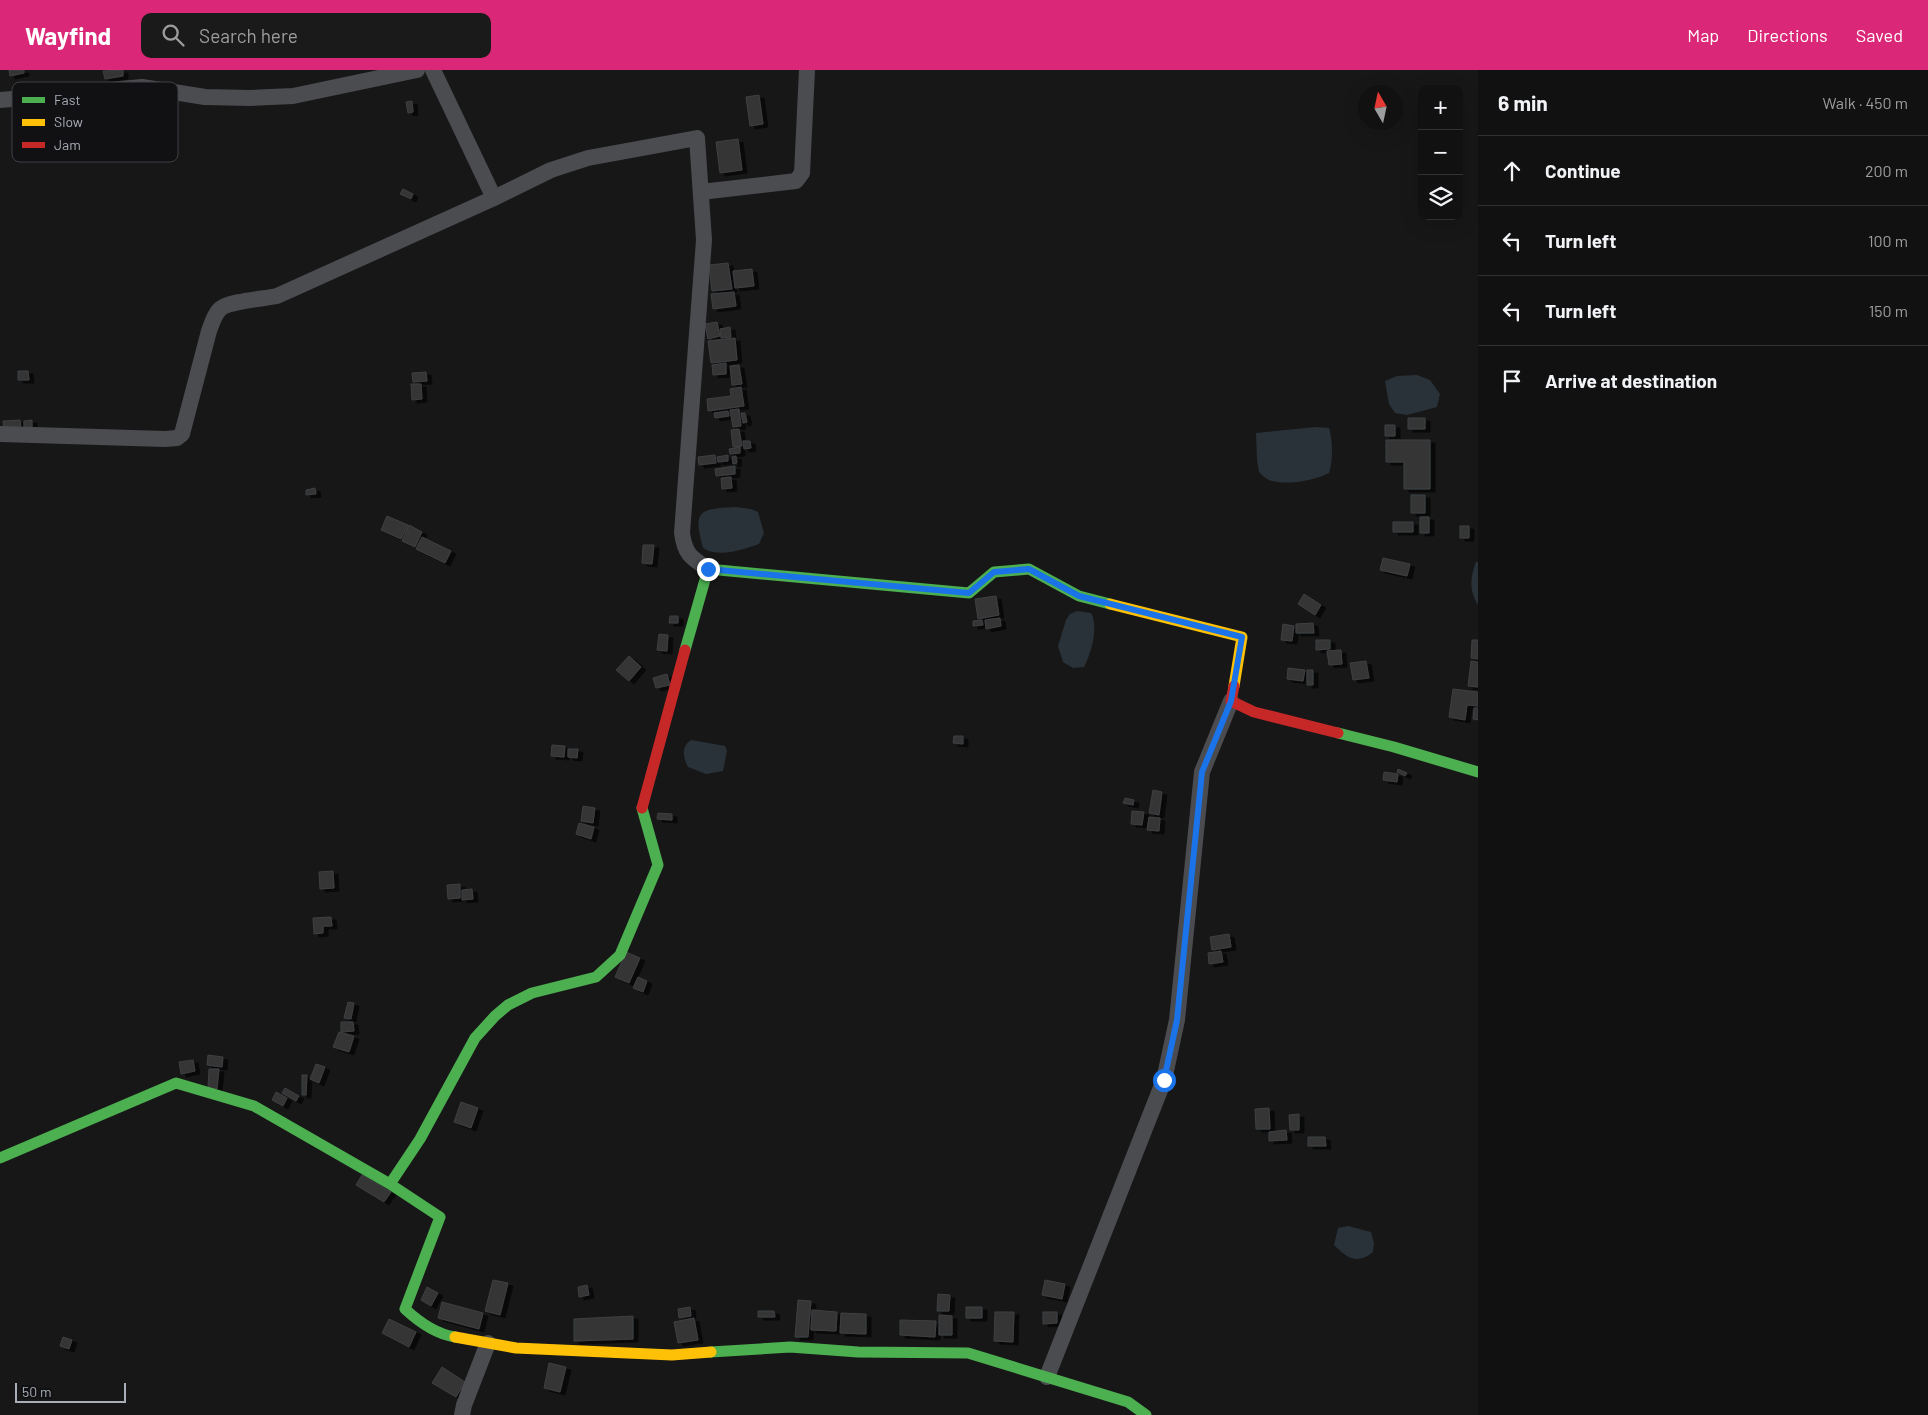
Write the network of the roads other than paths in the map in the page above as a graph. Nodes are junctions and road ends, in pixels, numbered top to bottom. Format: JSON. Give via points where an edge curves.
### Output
{"nodes":[{"id":1,"x":417,"y":70,"type":"edge"},
{"id":2,"x":434,"y":70,"type":"edge"},
{"id":3,"x":808,"y":70,"type":"edge"},
{"id":4,"x":178,"y":93,"type":"edge"},
{"id":5,"x":701,"y":192,"type":"junction"},
{"id":6,"x":494,"y":198,"type":"junction"},
{"id":7,"x":0,"y":434,"type":"edge"},
{"id":8,"x":708,"y":569,"type":"junction"},
{"id":9,"x":1231,"y":701,"type":"junction"},
{"id":10,"x":1478,"y":772,"type":"edge"},
{"id":11,"x":0,"y":1158,"type":"edge"},
{"id":12,"x":390,"y":1184,"type":"junction"},
{"id":13,"x":488,"y":1343,"type":"junction"},
{"id":14,"x":1047,"y":1377,"type":"junction"},
{"id":15,"x":462,"y":1415,"type":"edge"},
{"id":16,"x":1146,"y":1415,"type":"edge"}],
"edges":[{"from":1,"to":4,"type":"street","via":[[293,96],[205,97]]},
{"from":2,"to":6,"type":"street"},
{"from":3,"to":5,"type":"street","via":[[802,173],[796,181]]},
{"from":5,"to":6,"type":"street","via":[[697,138],[588,158],[552,170]]},
{"from":5,"to":8,"type":"street","via":[[704,240],[682,533],[689,556]]},
{"from":6,"to":7,"type":"street","via":[[277,296],[230,303],[220,309],[209,331],[182,434],[177,438]]},
{"from":8,"to":9,"type":"street","via":[[969,593],[994,572],[1029,569],[1086,598],[1242,637]]},
{"from":8,"to":12,"type":"street","via":[[641,806],[658,865],[620,955],[596,977],[532,993],[495,1016],[475,1038],[420,1139]]},
{"from":9,"to":10,"type":"street","via":[[1254,712]]},
{"from":9,"to":14,"type":"street","via":[[1202,772],[1177,1020],[1164,1080]]},
{"from":11,"to":12,"type":"street","via":[[176,1083],[254,1106]]},
{"from":12,"to":13,"type":"street","via":[[440,1216],[404,1309],[420,1323],[448,1336]]},
{"from":13,"to":14,"type":"street","via":[[516,1348],[672,1354],[790,1347],[858,1352],[968,1353]]},
{"from":13,"to":15,"type":"street"},
{"from":14,"to":16,"type":"street","via":[[1128,1402]]}]}
